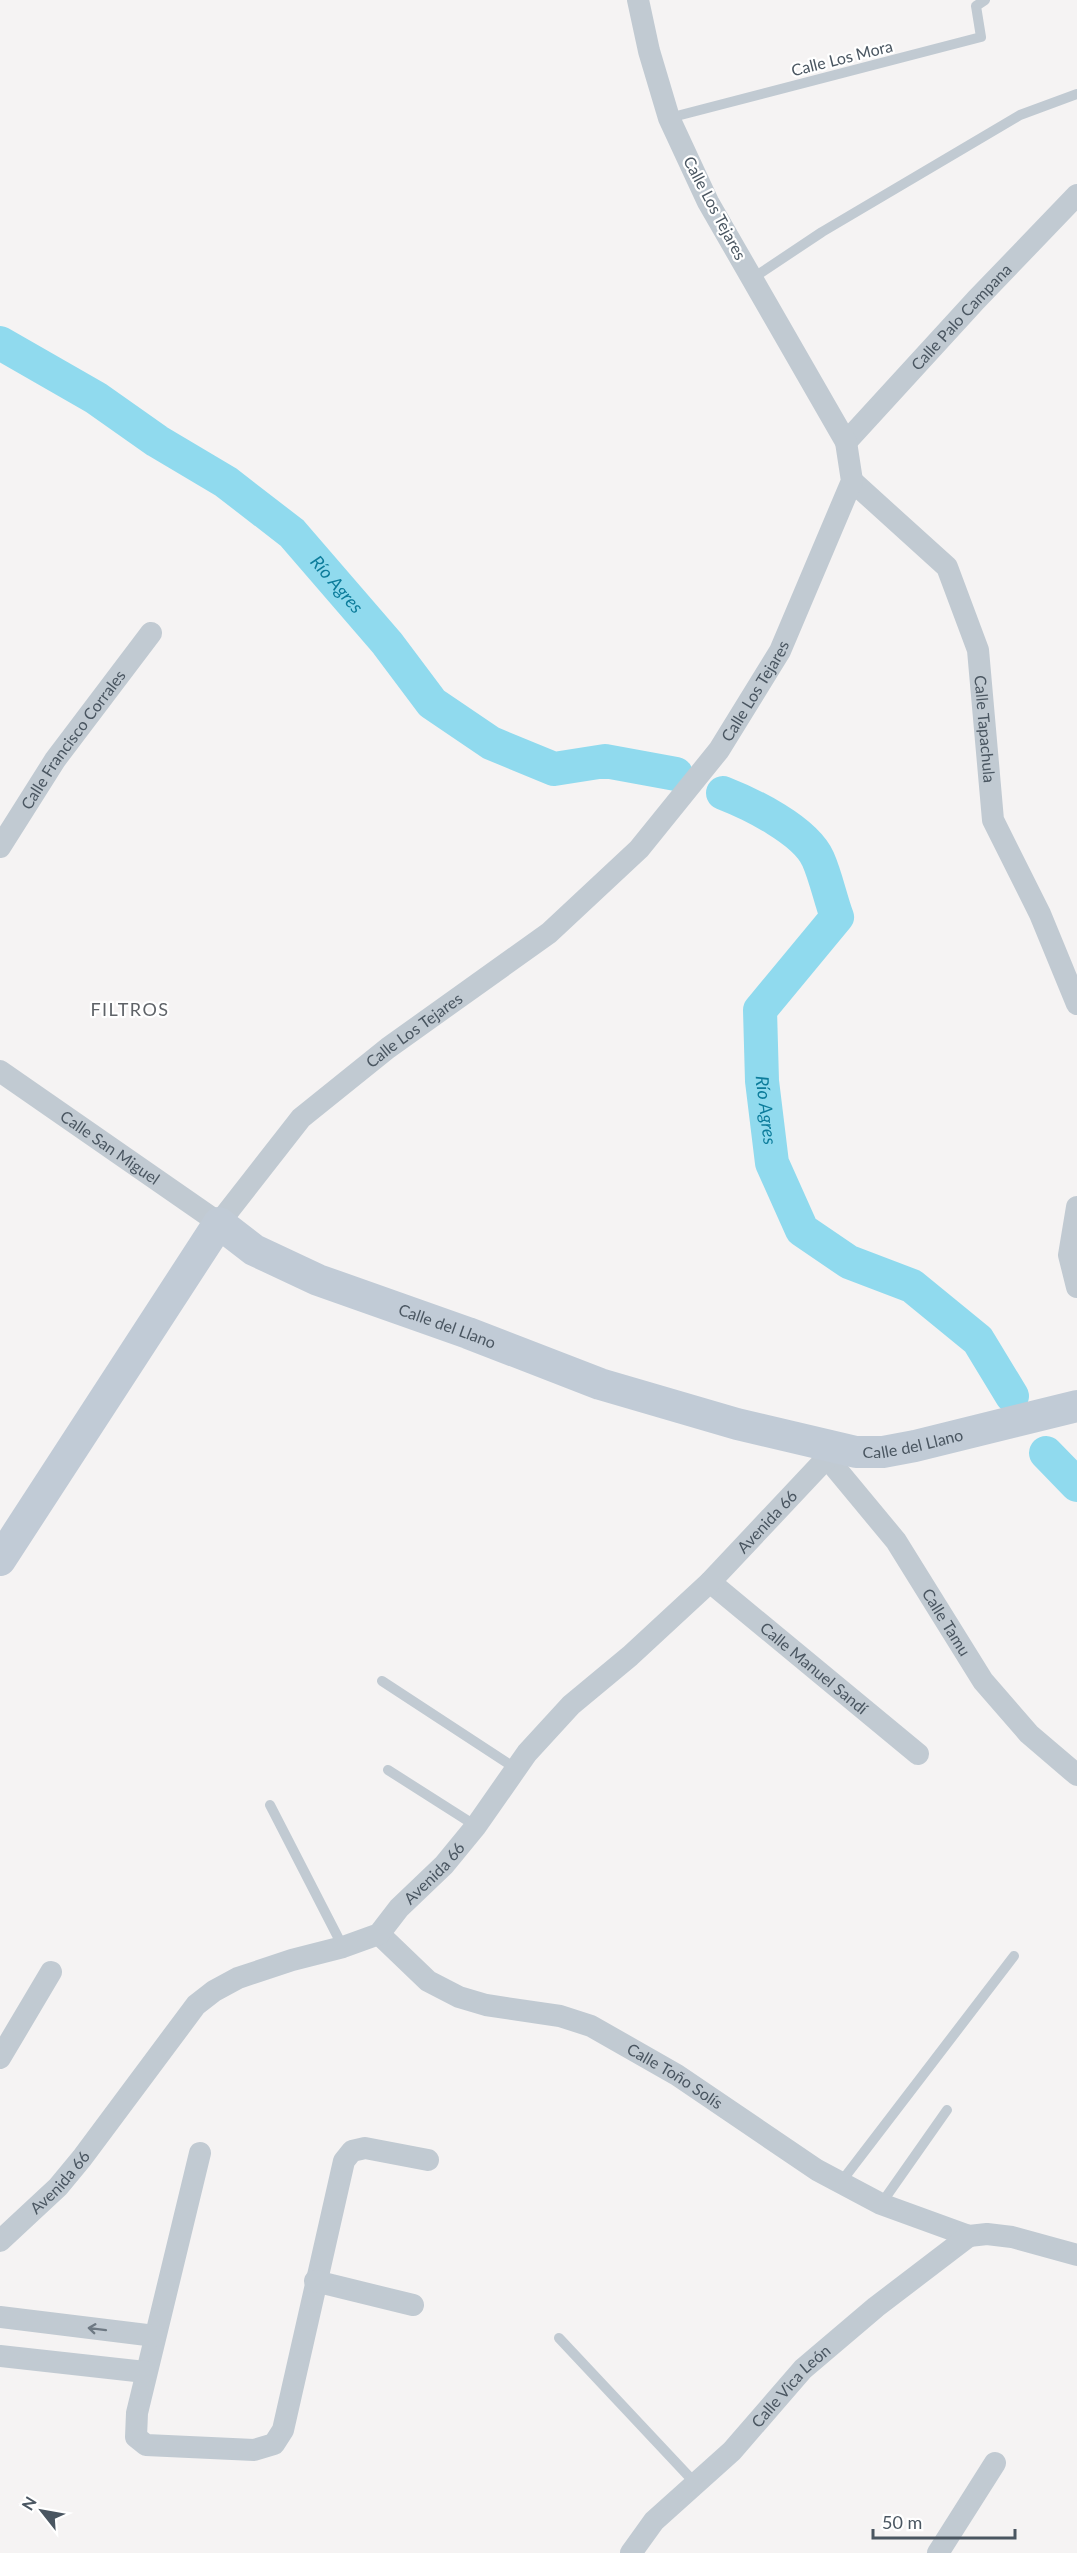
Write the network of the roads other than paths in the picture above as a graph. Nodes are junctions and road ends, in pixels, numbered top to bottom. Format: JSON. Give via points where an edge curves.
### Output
{"nodes":[{"id":1,"x":639,"y":0,"type":"edge"},
{"id":2,"x":985,"y":0,"type":"edge"},
{"id":3,"x":1077,"y":94,"type":"edge"},
{"id":4,"x":669,"y":118,"type":"junction"},
{"id":5,"x":1077,"y":195,"type":"edge"},
{"id":6,"x":753,"y":278,"type":"junction"},
{"id":7,"x":846,"y":442,"type":"junction"},
{"id":8,"x":852,"y":481,"type":"junction"},
{"id":9,"x":151,"y":633,"type":"dead end"},
{"id":10,"x":0,"y":847,"type":"edge"},
{"id":11,"x":1077,"y":1004,"type":"edge"},
{"id":12,"x":0,"y":1071,"type":"edge"},
{"id":13,"x":1077,"y":1206,"type":"edge"},
{"id":14,"x":219,"y":1223,"type":"junction"},
{"id":15,"x":1077,"y":1287,"type":"edge"},
{"id":16,"x":1070,"y":1407,"type":"edge"},
{"id":17,"x":832,"y":1453,"type":"junction"},
{"id":18,"x":0,"y":1560,"type":"edge"},
{"id":19,"x":711,"y":1582,"type":"junction"},
{"id":20,"x":382,"y":1681,"type":"dead end"},
{"id":21,"x":918,"y":1754,"type":"dead end"},
{"id":22,"x":515,"y":1768,"type":"junction"},
{"id":23,"x":388,"y":1770,"type":"dead end"},
{"id":24,"x":1077,"y":1775,"type":"edge"},
{"id":25,"x":270,"y":1805,"type":"dead end"},
{"id":26,"x":476,"y":1826,"type":"junction"},
{"id":27,"x":379,"y":1934,"type":"junction"},
{"id":28,"x":343,"y":1947,"type":"junction"},
{"id":29,"x":1014,"y":1956,"type":"dead end"},
{"id":30,"x":51,"y":1972,"type":"dead end"},
{"id":31,"x":0,"y":2058,"type":"edge"},
{"id":32,"x":947,"y":2110,"type":"dead end"},
{"id":33,"x":200,"y":2153,"type":"dead end"},
{"id":34,"x":428,"y":2160,"type":"dead end"},
{"id":35,"x":841,"y":2182,"type":"junction"},
{"id":36,"x":880,"y":2204,"type":"junction"},
{"id":37,"x":969,"y":2236,"type":"junction"},
{"id":38,"x":0,"y":2241,"type":"edge"},
{"id":39,"x":1077,"y":2255,"type":"edge"},
{"id":40,"x":315,"y":2281,"type":"junction"},
{"id":41,"x":413,"y":2305,"type":"dead end"},
{"id":42,"x":0,"y":2317,"type":"edge"},
{"id":43,"x":155,"y":2336,"type":"junction"},
{"id":44,"x":559,"y":2338,"type":"dead end"},
{"id":45,"x":0,"y":2356,"type":"edge"},
{"id":46,"x":145,"y":2372,"type":"junction"},
{"id":47,"x":995,"y":2463,"type":"dead end"},
{"id":48,"x":696,"y":2484,"type":"junction"},
{"id":49,"x":632,"y":2553,"type":"edge"},
{"id":50,"x":938,"y":2553,"type":"edge"}],
"edges":[{"from":1,"to":4,"type":"street","name":"Calle Los Tejares"},
{"from":2,"to":4,"type":"lane","name":"Calle Los Mora","via":[[976,6],[981,38]]},
{"from":3,"to":6,"type":"lane","via":[[1020,115],[822,232]]},
{"from":4,"to":6,"type":"street","name":"Calle Los Tejares","via":[[708,202]]},
{"from":5,"to":7,"type":"street","name":"Calle Palo Campana"},
{"from":6,"to":7,"type":"street","name":"Calle Los Tejares"},
{"from":7,"to":8,"type":"street","name":"Calle Los Tejares"},
{"from":8,"to":11,"type":"street","name":"Calle Tapachula","via":[[947,567],[978,650],[993,820],[1040,914]]},
{"from":8,"to":14,"type":"street","name":"Calle Los Tejares","via":[[780,651],[719,750],[639,849],[549,933],[388,1048],[301,1118]]},
{"from":9,"to":10,"type":"street","name":"Calle Francisco Corrales","via":[[56,760]]},
{"from":12,"to":14,"type":"street","name":"Calle San Miguel"},
{"from":13,"to":15,"type":"street","via":[[1069,1255]]},
{"from":14,"to":17,"type":"main road","name":"Calle del Llano","via":[[254,1250],[318,1280],[600,1384]]},
{"from":14,"to":18,"type":"main road"},
{"from":16,"to":17,"type":"main road","name":"Calle del Llano","via":[[883,1452]]},
{"from":17,"to":19,"type":"street","name":"Avenida 66"},
{"from":17,"to":24,"type":"street","name":"Calle Tamu","via":[[896,1541],[983,1681],[1029,1734]]},
{"from":19,"to":21,"type":"street","name":"Calle Manuel Sandí"},
{"from":19,"to":22,"type":"street","name":"Avenida 66","via":[[571,1705]]},
{"from":20,"to":22,"type":"lane"},
{"from":22,"to":26,"type":"street","name":"Avenida 66"},
{"from":23,"to":26,"type":"lane"},
{"from":25,"to":28,"type":"lane"},
{"from":26,"to":27,"type":"street","name":"Avenida 66"},
{"from":27,"to":28,"type":"street","name":"Avenida 66"},
{"from":27,"to":35,"type":"street","name":"Calle Toño Solís","via":[[428,1981],[459,1997],[560,2016],[591,2026],[677,2075],[817,2170]]},
{"from":28,"to":38,"type":"street","name":"Avenida 66","via":[[238,1978],[196,2005],[58,2187]]},
{"from":29,"to":35,"type":"lane"},
{"from":30,"to":31,"type":"street"},
{"from":32,"to":36,"type":"lane"},
{"from":33,"to":43,"type":"street"},
{"from":34,"to":40,"type":"street","via":[[365,2148],[352,2151],[344,2161]]},
{"from":35,"to":36,"type":"street","name":"Calle Toño Solís"},
{"from":36,"to":37,"type":"street","name":"Calle Toño Solís"},
{"from":37,"to":39,"type":"street","via":[[1012,2237]]},
{"from":37,"to":48,"type":"street","name":"Calle Vica León","via":[[876,2307],[803,2370],[732,2451]]},
{"from":40,"to":41,"type":"street"},
{"from":40,"to":46,"type":"street","via":[[283,2430],[274,2444],[254,2450],[141,2443],[136,2437],[137,2414]]},
{"from":43,"to":42,"type":"street","one_way":true},
{"from":43,"to":46,"type":"street"},
{"from":44,"to":48,"type":"lane"},
{"from":45,"to":46,"type":"street"},
{"from":47,"to":50,"type":"street"},
{"from":48,"to":49,"type":"street","name":"Calle Vica León","via":[[654,2522]]}]}
